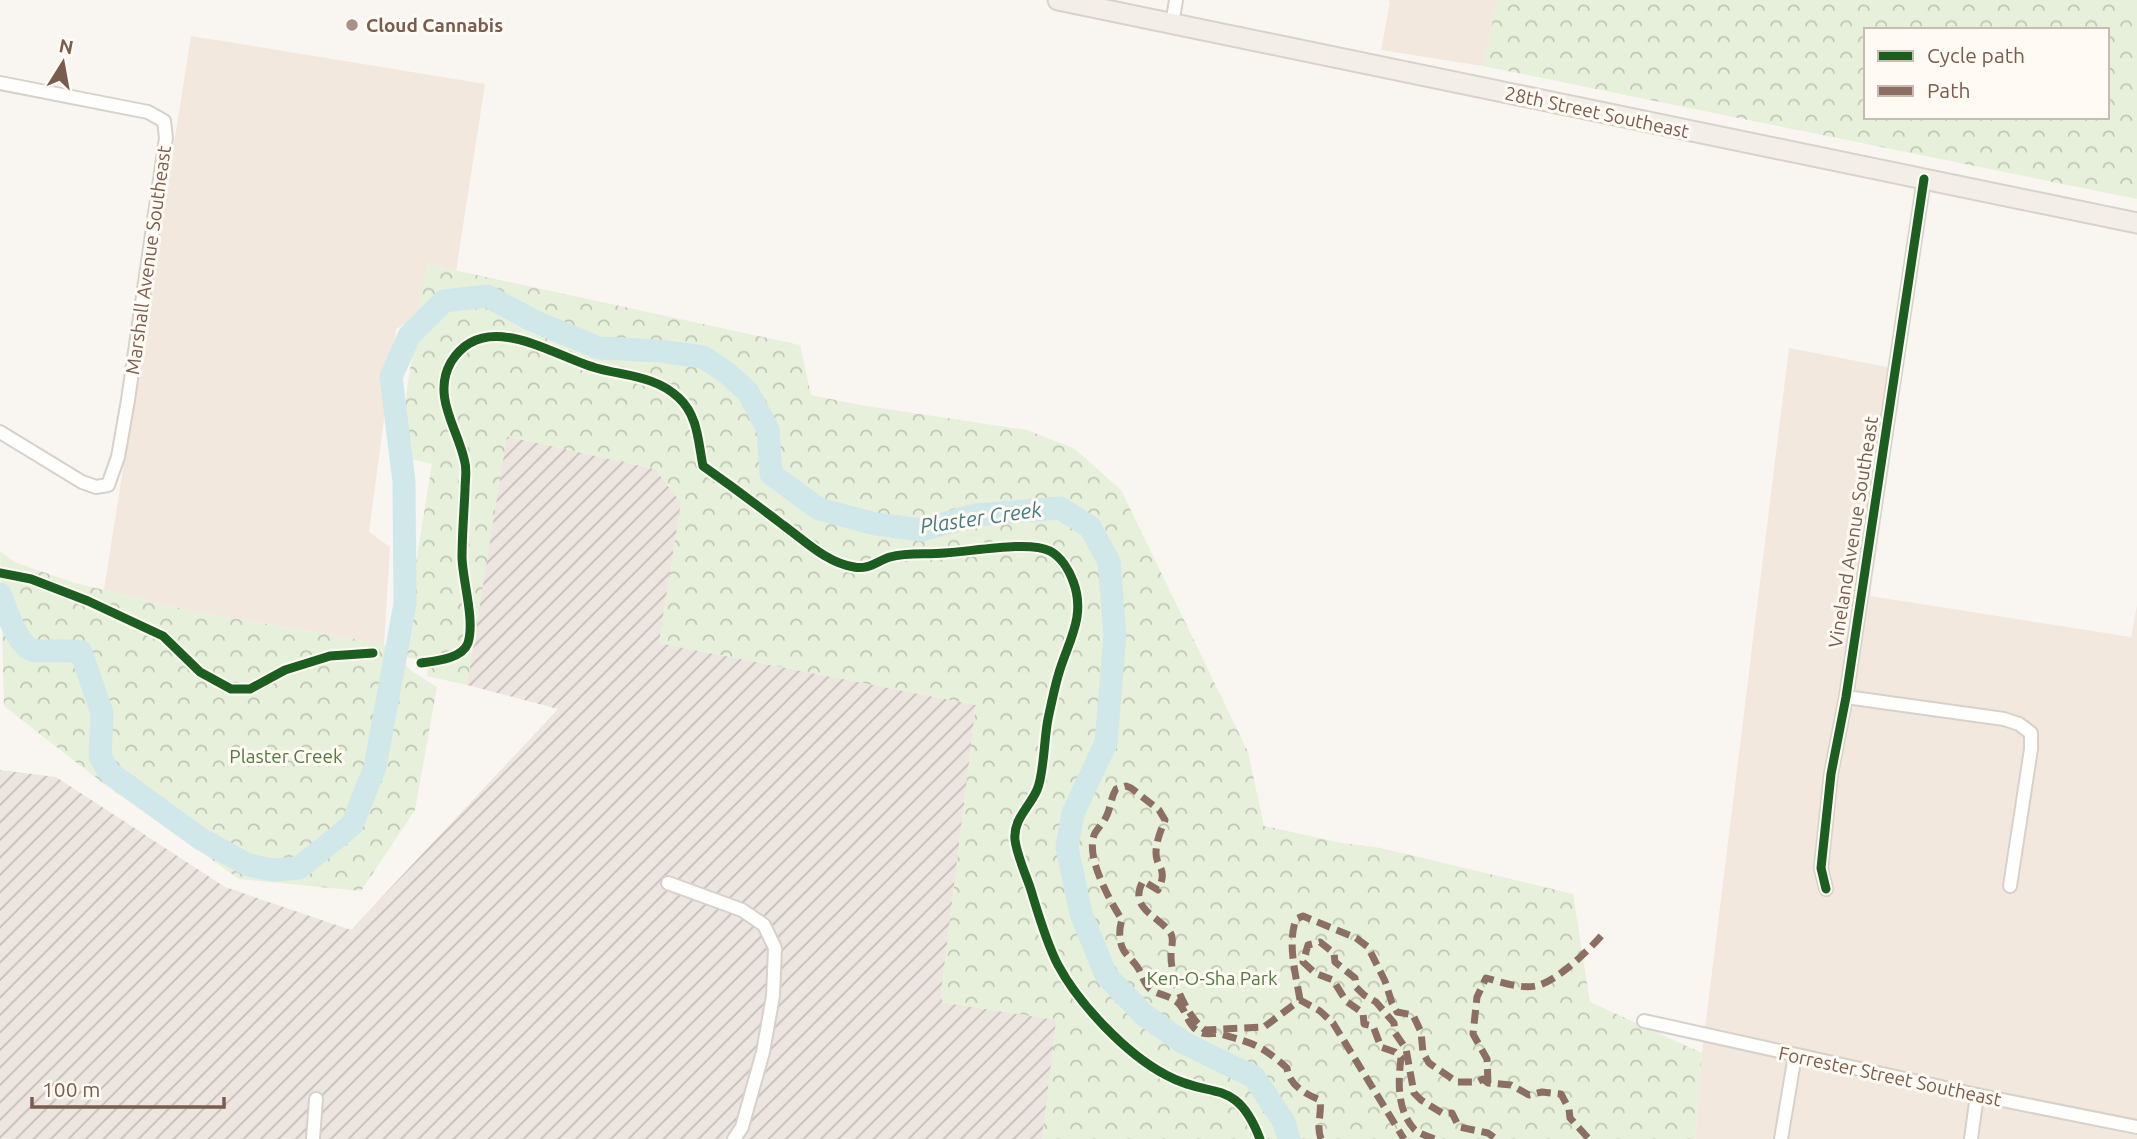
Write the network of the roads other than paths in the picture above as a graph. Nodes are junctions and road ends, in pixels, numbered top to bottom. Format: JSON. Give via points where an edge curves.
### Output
{"nodes":[{"id":1,"x":1058,"y":0,"type":"edge"},
{"id":2,"x":1176,"y":0,"type":"edge"},
{"id":3,"x":1172,"y":24,"type":"junction"},
{"id":4,"x":0,"y":83,"type":"edge"},
{"id":5,"x":1924,"y":179,"type":"junction"},
{"id":6,"x":2137,"y":223,"type":"edge"},
{"id":7,"x":0,"y":432,"type":"edge"},
{"id":8,"x":1846,"y":697,"type":"junction"},
{"id":9,"x":668,"y":883,"type":"dead end"},
{"id":10,"x":2010,"y":886,"type":"dead end"},
{"id":11,"x":1826,"y":890,"type":"dead end"},
{"id":12,"x":1644,"y":1021,"type":"dead end"},
{"id":13,"x":1795,"y":1055,"type":"junction"},
{"id":14,"x":1977,"y":1095,"type":"junction"},
{"id":15,"x":316,"y":1099,"type":"dead end"},
{"id":16,"x":2137,"y":1127,"type":"edge"},
{"id":17,"x":313,"y":1139,"type":"edge"},
{"id":18,"x":734,"y":1139,"type":"edge"},
{"id":19,"x":1781,"y":1139,"type":"edge"},
{"id":20,"x":1971,"y":1139,"type":"edge"}],
"edges":[{"from":1,"to":3,"type":"main road","name":"28th Street Southeast"},
{"from":2,"to":3,"type":"street"},
{"from":3,"to":5,"type":"main road","name":"28th Street Southeast"},
{"from":4,"to":7,"type":"street","name":"Marshall Avenue Southeast","via":[[148,112],[164,121],[166,138],[128,400],[108,485],[82,482]]},
{"from":5,"to":6,"type":"main road","name":"28th Street Southeast"},
{"from":5,"to":8,"type":"street","name":"Vineland Avenue Southeast"},
{"from":8,"to":10,"type":"street","via":[[2004,719],[2031,733]]},
{"from":8,"to":11,"type":"street","name":"Vineland Avenue Southeast","via":[[1831,774],[1821,867]]},
{"from":9,"to":18,"type":"street","via":[[742,910],[764,925],[775,948],[773,996],[763,1052],[742,1127]]},
{"from":12,"to":13,"type":"street","name":"Forrester Street Southeast"},
{"from":13,"to":14,"type":"street","name":"Forrester Street Southeast"},
{"from":13,"to":19,"type":"street"},
{"from":14,"to":16,"type":"street","name":"Forrester Street Southeast"},
{"from":14,"to":20,"type":"street"},
{"from":15,"to":17,"type":"street"}]}
